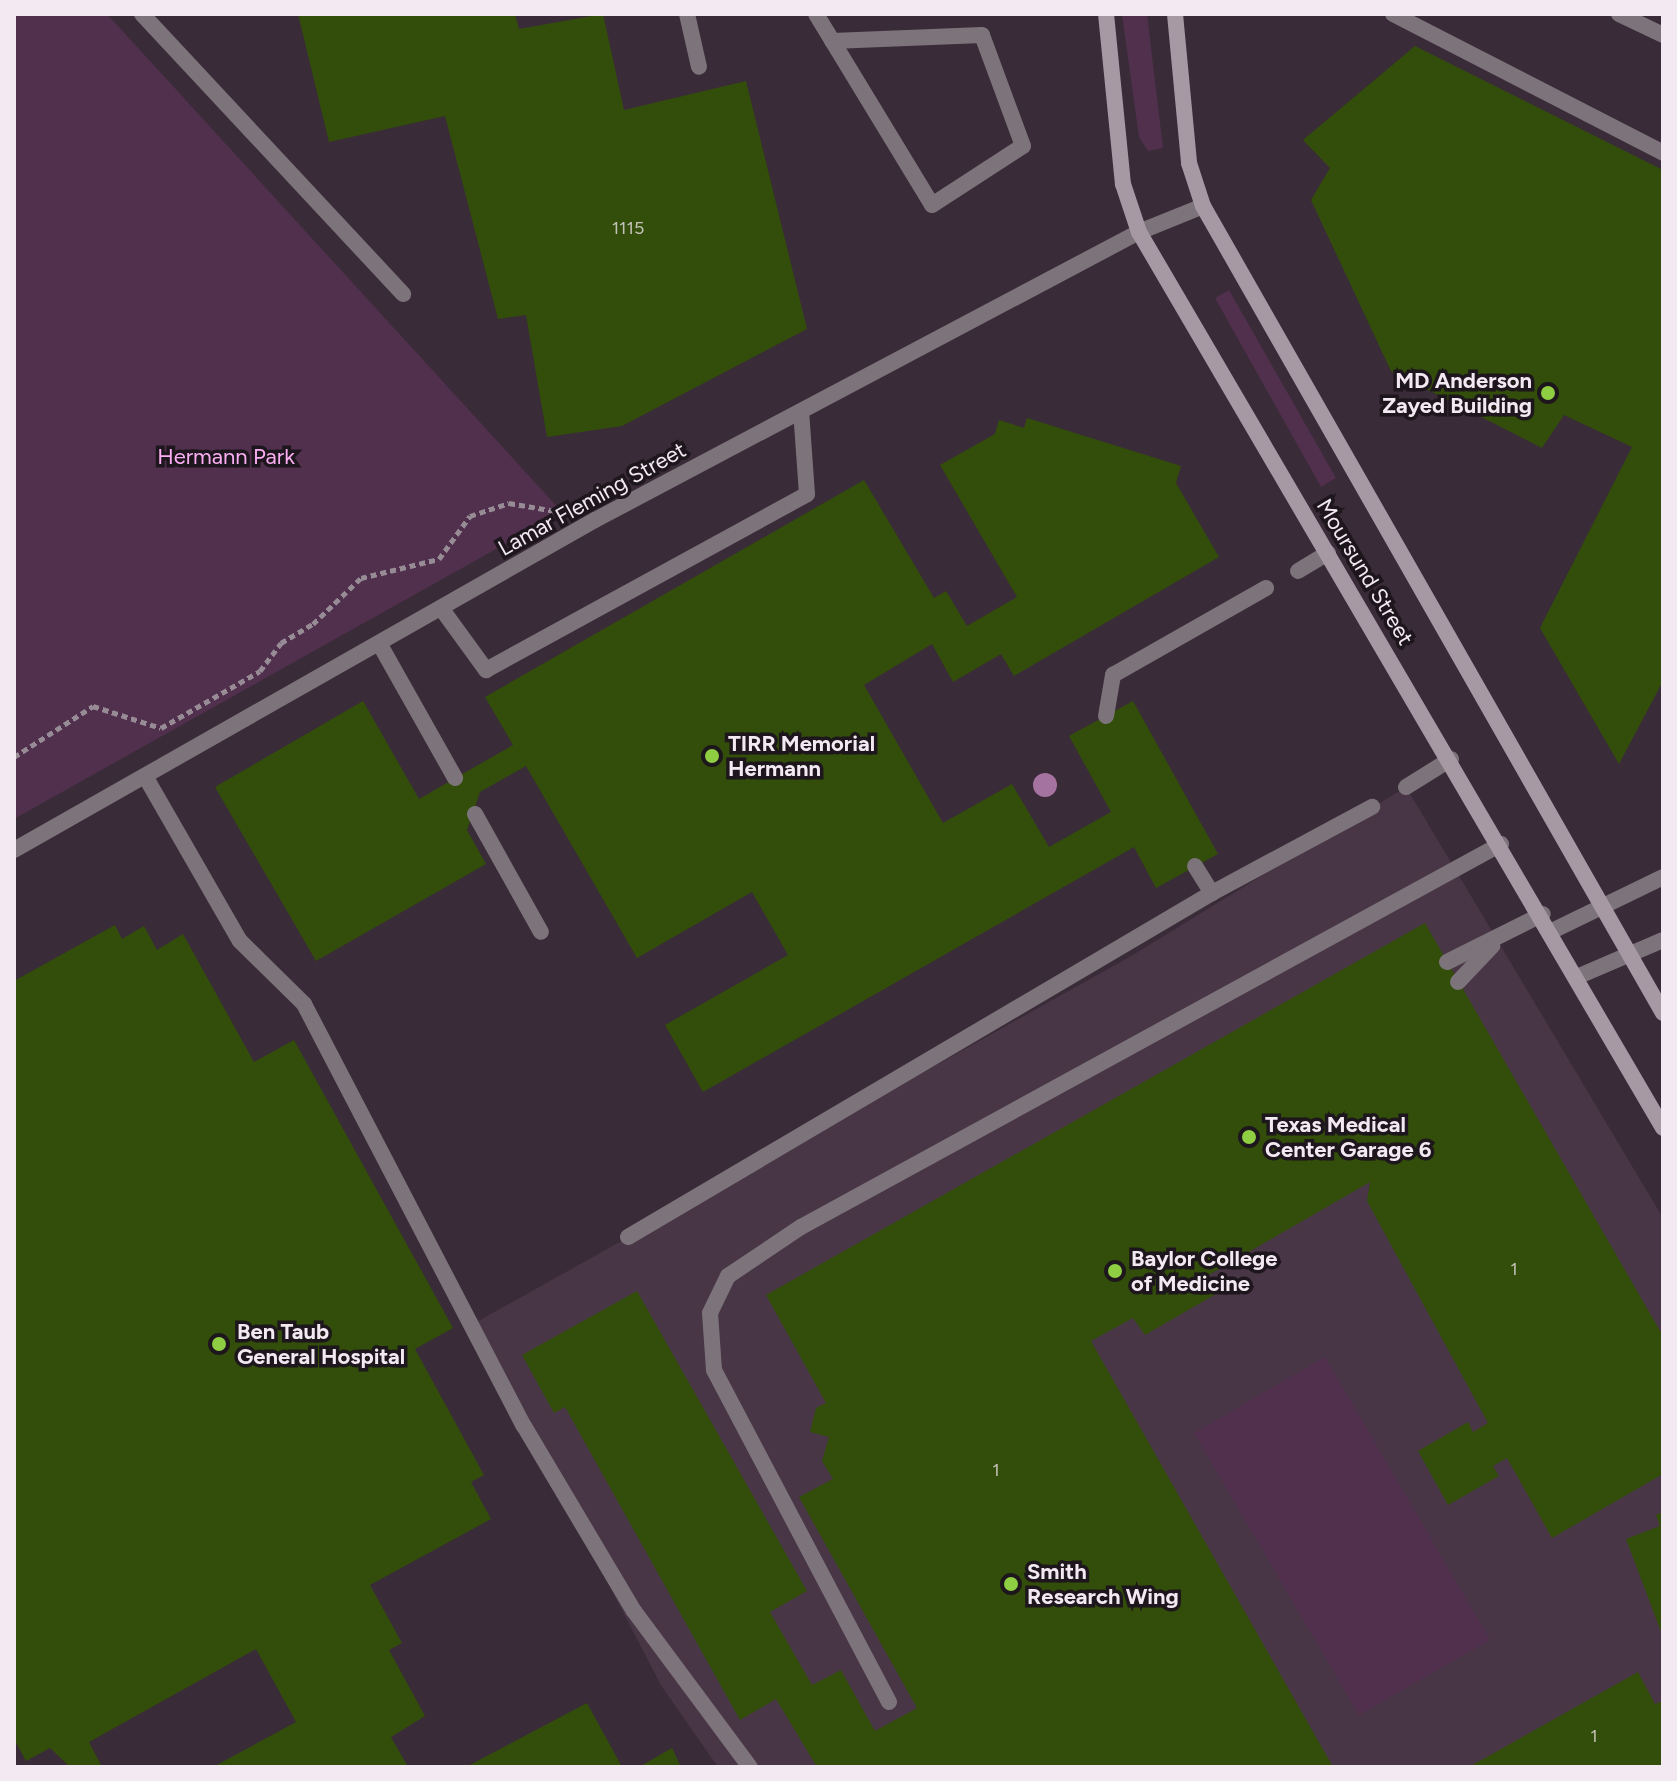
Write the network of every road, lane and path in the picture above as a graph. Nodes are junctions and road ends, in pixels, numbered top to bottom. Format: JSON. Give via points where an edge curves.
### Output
{"nodes":[{"id":1,"x":142,"y":14,"type":"edge"},
{"id":2,"x":687,"y":14,"type":"edge"},
{"id":3,"x":816,"y":14,"type":"edge"},
{"id":4,"x":1106,"y":14,"type":"edge"},
{"id":5,"x":1175,"y":14,"type":"edge"},
{"id":6,"x":1393,"y":14,"type":"edge"},
{"id":7,"x":1619,"y":14,"type":"edge"},
{"id":8,"x":1663,"y":35,"type":"edge"},
{"id":9,"x":832,"y":41,"type":"junction"},
{"id":10,"x":699,"y":67,"type":"dead end"},
{"id":11,"x":1663,"y":153,"type":"edge"},
{"id":12,"x":1203,"y":206,"type":"junction"},
{"id":13,"x":1139,"y":232,"type":"junction"},
{"id":14,"x":403,"y":294,"type":"dead end"},
{"id":15,"x":801,"y":411,"type":"junction"},
{"id":16,"x":595,"y":520,"type":"junction"},
{"id":17,"x":1328,"y":553,"type":"junction"},
{"id":18,"x":1298,"y":571,"type":"dead end"},
{"id":19,"x":1266,"y":588,"type":"dead end"},
{"id":20,"x":441,"y":608,"type":"junction"},
{"id":21,"x":379,"y":643,"type":"junction"},
{"id":22,"x":1106,"y":716,"type":"dead end"},
{"id":23,"x":14,"y":757,"type":"edge"},
{"id":24,"x":1451,"y":759,"type":"junction"},
{"id":25,"x":145,"y":776,"type":"junction"},
{"id":26,"x":455,"y":778,"type":"dead end"},
{"id":27,"x":1406,"y":787,"type":"dead end"},
{"id":28,"x":1372,"y":807,"type":"dead end"},
{"id":29,"x":475,"y":814,"type":"dead end"},
{"id":30,"x":1501,"y":844,"type":"junction"},
{"id":31,"x":14,"y":850,"type":"edge"},
{"id":32,"x":1195,"y":866,"type":"dead end"},
{"id":33,"x":1663,"y":877,"type":"edge"},
{"id":34,"x":1212,"y":893,"type":"junction"},
{"id":35,"x":1603,"y":907,"type":"junction"},
{"id":36,"x":1543,"y":914,"type":"junction"},
{"id":37,"x":1552,"y":931,"type":"junction"},
{"id":38,"x":541,"y":932,"type":"dead end"},
{"id":39,"x":1663,"y":940,"type":"edge"},
{"id":40,"x":1492,"y":946,"type":"junction"},
{"id":41,"x":1631,"y":955,"type":"junction"},
{"id":42,"x":1447,"y":962,"type":"dead end"},
{"id":43,"x":1579,"y":976,"type":"junction"},
{"id":44,"x":1458,"y":982,"type":"dead end"},
{"id":45,"x":1663,"y":1013,"type":"edge"},
{"id":46,"x":1663,"y":1128,"type":"edge"},
{"id":47,"x":628,"y":1237,"type":"dead end"},
{"id":48,"x":889,"y":1702,"type":"dead end"},
{"id":49,"x":750,"y":1767,"type":"edge"}],
"edges":[{"from":1,"to":14,"type":"street"},
{"from":2,"to":10,"type":"street"},
{"from":3,"to":9,"type":"street"},
{"from":4,"to":13,"type":"street","name":"Moursund Street","via":[[1123,184]]},
{"from":5,"to":12,"type":"street","name":"Moursund Street","via":[[1189,163]]},
{"from":6,"to":11,"type":"street"},
{"from":7,"to":8,"type":"street"},
{"from":9,"to":9,"type":"street","via":[[932,205],[1023,146],[982,35]]},
{"from":12,"to":13,"type":"street","name":"Lamar Fleming Street"},
{"from":12,"to":35,"type":"street","name":"Moursund Street"},
{"from":13,"to":15,"type":"street","name":"Lamar Fleming Street"},
{"from":13,"to":17,"type":"street","name":"Moursund Street"},
{"from":15,"to":16,"type":"street","name":"Lamar Fleming Street"},
{"from":15,"to":20,"type":"street","via":[[807,494],[486,670]]},
{"from":16,"to":20,"type":"street","name":"Lamar Fleming Street"},
{"from":16,"to":23,"type":"path","via":[[509,503],[470,516],[439,559],[361,578],[313,624],[281,643],[260,671],[161,728],[93,706]]},
{"from":17,"to":18,"type":"street"},
{"from":17,"to":24,"type":"street","name":"Moursund Street"},
{"from":19,"to":22,"type":"street","via":[[1113,675]]},
{"from":20,"to":21,"type":"street","name":"Lamar Fleming Street"},
{"from":21,"to":25,"type":"street","name":"Lamar Fleming Street"},
{"from":21,"to":26,"type":"street"},
{"from":24,"to":27,"type":"street"},
{"from":24,"to":30,"type":"street","name":"Moursund Street"},
{"from":25,"to":31,"type":"street","name":"Lamar Fleming Street"},
{"from":25,"to":49,"type":"street","via":[[240,941],[304,1004],[524,1426],[634,1611]]},
{"from":28,"to":34,"type":"street"},
{"from":29,"to":38,"type":"street"},
{"from":30,"to":36,"type":"street","name":"Moursund Street"},
{"from":30,"to":48,"type":"street","via":[[801,1227],[728,1276],[710,1313],[714,1370]]},
{"from":32,"to":34,"type":"street"},
{"from":33,"to":35,"type":"street"},
{"from":34,"to":47,"type":"street"},
{"from":35,"to":37,"type":"street"},
{"from":35,"to":41,"type":"street","name":"Moursund Street"},
{"from":36,"to":37,"type":"street","name":"Moursund Street"},
{"from":36,"to":40,"type":"street"},
{"from":37,"to":43,"type":"street","name":"Moursund Street"},
{"from":39,"to":41,"type":"street"},
{"from":40,"to":42,"type":"street"},
{"from":40,"to":44,"type":"street"},
{"from":41,"to":43,"type":"street"},
{"from":41,"to":45,"type":"street","name":"Moursund Street"},
{"from":43,"to":46,"type":"street","name":"Moursund Street"}]}
